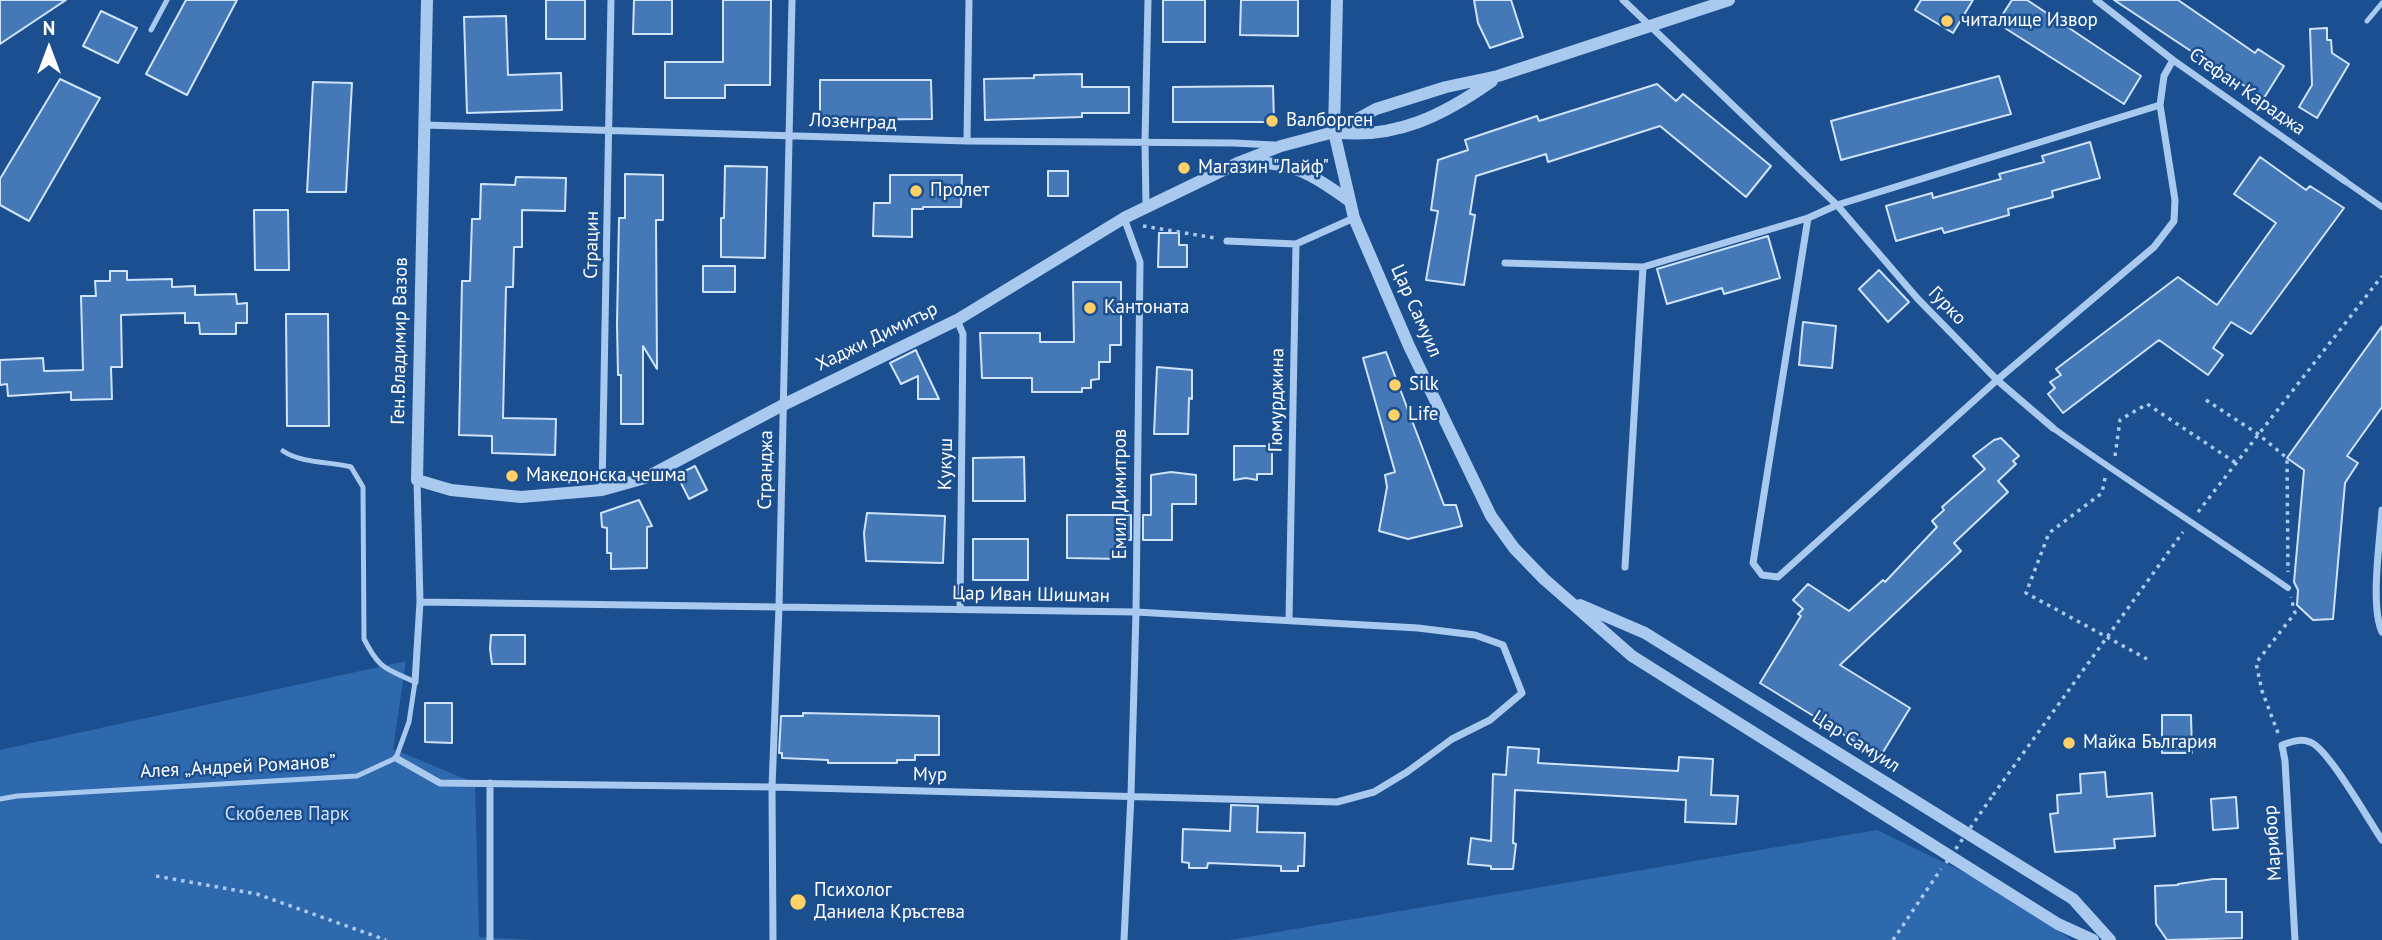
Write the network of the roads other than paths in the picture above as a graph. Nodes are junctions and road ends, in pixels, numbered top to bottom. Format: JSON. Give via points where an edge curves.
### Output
{"nodes":[{"id":1,"x":167,"y":0,"type":"edge"},
{"id":2,"x":427,"y":0,"type":"edge"},
{"id":3,"x":611,"y":0,"type":"edge"},
{"id":4,"x":792,"y":0,"type":"edge"},
{"id":5,"x":969,"y":0,"type":"edge"},
{"id":6,"x":1148,"y":0,"type":"edge"},
{"id":7,"x":1337,"y":0,"type":"edge"},
{"id":8,"x":1623,"y":0,"type":"edge"},
{"id":9,"x":1729,"y":0,"type":"edge"},
{"id":10,"x":2096,"y":0,"type":"edge"},
{"id":11,"x":2382,"y":3,"type":"edge"},
{"id":12,"x":2367,"y":21,"type":"dead end"},
{"id":13,"x":1648,"y":26,"type":"junction"},
{"id":14,"x":152,"y":30,"type":"dead end"},
{"id":15,"x":2173,"y":60,"type":"junction"},
{"id":16,"x":1499,"y":76,"type":"junction"},
{"id":17,"x":2160,"y":105,"type":"junction"},
{"id":18,"x":424,"y":125,"type":"junction"},
{"id":19,"x":610,"y":130,"type":"junction"},
{"id":20,"x":1334,"y":132,"type":"junction"},
{"id":21,"x":789,"y":135,"type":"junction"},
{"id":22,"x":967,"y":141,"type":"junction"},
{"id":23,"x":1145,"y":142,"type":"junction"},
{"id":24,"x":1281,"y":146,"type":"junction"},
{"id":25,"x":1240,"y":162,"type":"junction"},
{"id":26,"x":2345,"y":181,"type":"joint"},
{"id":27,"x":1348,"y":200,"type":"junction"},
{"id":28,"x":1837,"y":205,"type":"junction"},
{"id":29,"x":1146,"y":206,"type":"junction"},
{"id":30,"x":2382,"y":207,"type":"edge"},
{"id":31,"x":1354,"y":218,"type":"junction"},
{"id":32,"x":1808,"y":218,"type":"junction"},
{"id":33,"x":1125,"y":221,"type":"junction"},
{"id":34,"x":1227,"y":241,"type":"road end"},
{"id":35,"x":1296,"y":244,"type":"junction"},
{"id":36,"x":1504,"y":263,"type":"dead end"},
{"id":37,"x":1643,"y":267,"type":"junction"},
{"id":38,"x":957,"y":320,"type":"junction"},
{"id":39,"x":1997,"y":380,"type":"junction"},
{"id":40,"x":783,"y":405,"type":"junction"},
{"id":41,"x":2053,"y":428,"type":"joint"},
{"id":42,"x":283,"y":451,"type":"dead end"},
{"id":43,"x":417,"y":480,"type":"junction"},
{"id":44,"x":602,"y":490,"type":"junction"},
{"id":45,"x":2382,"y":510,"type":"edge"},
{"id":46,"x":1625,"y":568,"type":"dead end"},
{"id":47,"x":2288,"y":588,"type":"road end"},
{"id":48,"x":1567,"y":599,"type":"junction"},
{"id":49,"x":420,"y":602,"type":"junction"},
{"id":50,"x":779,"y":607,"type":"junction"},
{"id":51,"x":960,"y":610,"type":"junction"},
{"id":52,"x":1136,"y":612,"type":"junction"},
{"id":53,"x":1289,"y":621,"type":"junction"},
{"id":54,"x":2382,"y":632,"type":"edge"},
{"id":55,"x":415,"y":682,"type":"junction"},
{"id":56,"x":1452,"y":739,"type":"joint"},
{"id":57,"x":396,"y":758,"type":"junction"},
{"id":58,"x":490,"y":783,"type":"junction"},
{"id":59,"x":772,"y":787,"type":"junction"},
{"id":60,"x":1131,"y":795,"type":"junction"},
{"id":61,"x":0,"y":799,"type":"edge"},
{"id":62,"x":2382,"y":840,"type":"edge"},
{"id":63,"x":490,"y":940,"type":"edge"},
{"id":64,"x":773,"y":940,"type":"edge"},
{"id":65,"x":1124,"y":940,"type":"edge"},
{"id":66,"x":2093,"y":940,"type":"edge"},
{"id":67,"x":2110,"y":940,"type":"edge"},
{"id":68,"x":2295,"y":940,"type":"edge"}],
"edges":[{"from":1,"to":14,"type":"lane"},
{"from":2,"to":18,"type":"street","name":"Ген.Владимир Вазов"},
{"from":3,"to":19,"type":"street","name":"Страцин"},
{"from":4,"to":21,"type":"street","name":"Странджа"},
{"from":5,"to":22,"type":"street"},
{"from":6,"to":23,"type":"street"},
{"from":7,"to":20,"type":"street","name":"Цар Самуил"},
{"from":8,"to":13,"type":"street","name":"Гурко"},
{"from":9,"to":13,"type":"street","name":"Хаджи Димитър"},
{"from":10,"to":15,"type":"street","name":"Стефан Караджа"},
{"from":11,"to":12,"type":"lane"},
{"from":13,"to":16,"type":"street","name":"Хаджи Димитър"},
{"from":13,"to":28,"type":"street","name":"Гурко"},
{"from":15,"to":17,"type":"street","via":[[2164,76]]},
{"from":15,"to":26,"type":"street","name":"Стефан Караджа"},
{"from":16,"to":20,"type":"street","name":"Хаджи Димитър","via":[[1376,108]]},
{"from":16,"to":20,"type":"street","name":"Хаджи Димитър","via":[[1446,111],[1416,123],[1360,135]]},
{"from":17,"to":28,"type":"street"},
{"from":17,"to":39,"type":"street","via":[[2175,200],[2174,221],[2154,247]]},
{"from":18,"to":19,"type":"street","name":"Лозенград"},
{"from":18,"to":43,"type":"street","name":"Ген.Владимир Вазов"},
{"from":19,"to":21,"type":"street","name":"Лозенград"},
{"from":19,"to":44,"type":"street","name":"Страцин"},
{"from":20,"to":24,"type":"street","name":"Хаджи Димитър"},
{"from":20,"to":27,"type":"street","name":"Цар Самуил"},
{"from":21,"to":22,"type":"street","name":"Лозенград"},
{"from":21,"to":40,"type":"street","name":"Странджа"},
{"from":22,"to":23,"type":"street","name":"Лозенград"},
{"from":23,"to":24,"type":"street","name":"Лозенград"},
{"from":23,"to":29,"type":"street"},
{"from":24,"to":25,"type":"street","name":"Хаджи Димитър"},
{"from":25,"to":27,"type":"street","via":[[1283,164]]},
{"from":25,"to":29,"type":"street","name":"Хаджи Димитър"},
{"from":26,"to":30,"type":"street","name":"Стефан Караджа"},
{"from":27,"to":31,"type":"street","name":"Цар Самуил"},
{"from":28,"to":32,"type":"street"},
{"from":28,"to":39,"type":"street","name":"Гурко","via":[[1917,298]]},
{"from":29,"to":33,"type":"street","name":"Хаджи Димитър"},
{"from":31,"to":35,"type":"street"},
{"from":31,"to":48,"type":"street","name":"Цар Самуил","via":[[1491,516],[1514,548]]},
{"from":32,"to":37,"type":"street"},
{"from":32,"to":39,"type":"street","via":[[1753,563],[1762,575],[1778,577]]},
{"from":33,"to":38,"type":"street","name":"Хаджи Димитър"},
{"from":33,"to":52,"type":"street","name":"Емил Димитров","via":[[1140,262]]},
{"from":34,"to":35,"type":"street"},
{"from":35,"to":53,"type":"street","name":"Гюмурджина"},
{"from":36,"to":37,"type":"street"},
{"from":37,"to":46,"type":"street"},
{"from":38,"to":40,"type":"street","name":"Хаджи Димитър"},
{"from":38,"to":51,"type":"street","name":"Кукуш","via":[[963,334]]},
{"from":39,"to":41,"type":"street","name":"Гурко"},
{"from":40,"to":44,"type":"street","name":"Хаджи Димитър","via":[[645,478]]},
{"from":40,"to":50,"type":"street","name":"Странджа"},
{"from":41,"to":47,"type":"street","name":"Гурко"},
{"from":42,"to":55,"type":"lane","via":[[296,459],[351,467],[363,487],[364,639],[375,660]]},
{"from":43,"to":44,"type":"street","name":"Хаджи Димитър","via":[[451,490],[521,498]]},
{"from":43,"to":49,"type":"street","name":"Ген.Владимир Вазов"},
{"from":45,"to":54,"type":"street","via":[[2377,600]]},
{"from":48,"to":66,"type":"street","name":"Цар Самуил","via":[[1632,656],[2058,924]]},
{"from":48,"to":67,"type":"street","name":"Цар Самуил","via":[[1645,633],[2073,899]]},
{"from":49,"to":50,"type":"street","name":"Цар Иван Шишман"},
{"from":49,"to":55,"type":"street","name":"Ген.Владимир Вазов"},
{"from":50,"to":51,"type":"street","name":"Цар Иван Шишман"},
{"from":50,"to":59,"type":"street","name":"Странджа"},
{"from":51,"to":52,"type":"street","name":"Цар Иван Шишман"},
{"from":52,"to":53,"type":"street","name":"Цар Иван Шишман"},
{"from":52,"to":60,"type":"street","name":"Емил Димитров"},
{"from":53,"to":56,"type":"street","name":"Цар Иван Шишман","via":[[1429,629],[1475,635],[1503,645],[1522,693],[1490,720]]},
{"from":55,"to":57,"type":"lane","via":[[409,722]]},
{"from":56,"to":60,"type":"street","name":"Мур","via":[[1374,792],[1337,802]]},
{"from":57,"to":58,"type":"street","name":"Мур","via":[[440,783]]},
{"from":57,"to":61,"type":"lane","name":"Алея „Андрей Романов”","via":[[357,776]]},
{"from":58,"to":59,"type":"street","name":"Мур"},
{"from":58,"to":63,"type":"street"},
{"from":59,"to":60,"type":"street","name":"Мур"},
{"from":59,"to":64,"type":"street","name":"Странджа"},
{"from":60,"to":65,"type":"street","name":"Емил Димитров"},
{"from":62,"to":68,"type":"street","name":"Марибор","via":[[2329,759],[2311,742],[2283,745]]}]}
